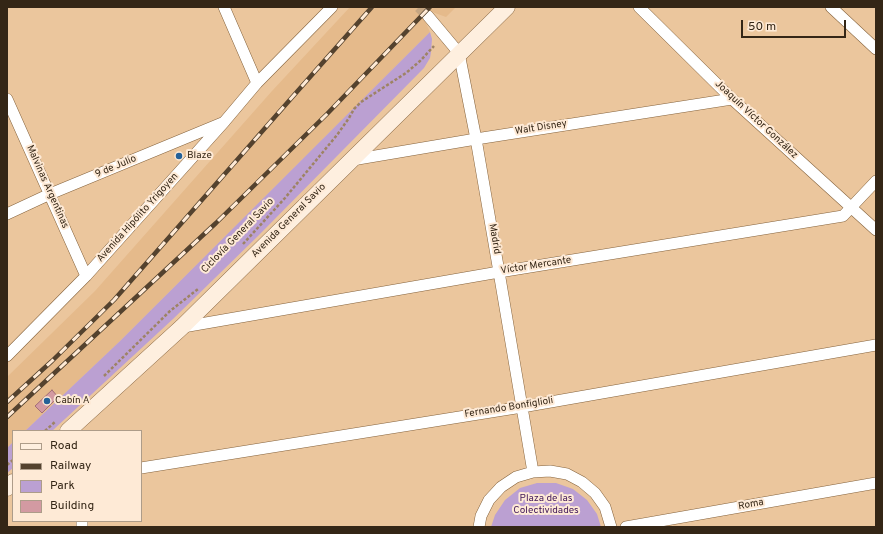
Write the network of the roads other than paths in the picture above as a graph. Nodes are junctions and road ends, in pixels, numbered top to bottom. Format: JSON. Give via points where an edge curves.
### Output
{"nodes":[{"id":1,"x":224,"y":7,"type":"edge"},
{"id":2,"x":332,"y":7,"type":"edge"},
{"id":3,"x":507,"y":7,"type":"edge"},
{"id":4,"x":639,"y":7,"type":"edge"},
{"id":5,"x":831,"y":7,"type":"edge"},
{"id":6,"x":428,"y":16,"type":"tunnel mouth"},
{"id":7,"x":876,"y":49,"type":"edge"},
{"id":8,"x":460,"y":53,"type":"junction"},
{"id":9,"x":257,"y":83,"type":"junction"},
{"id":10,"x":7,"y":99,"type":"edge"},
{"id":11,"x":732,"y":99,"type":"junction"},
{"id":12,"x":225,"y":122,"type":"junction"},
{"id":13,"x":476,"y":139,"type":"junction"},
{"id":14,"x":351,"y":160,"type":"junction"},
{"id":15,"x":876,"y":181,"type":"edge"},
{"id":16,"x":50,"y":194,"type":"junction"},
{"id":17,"x":851,"y":208,"type":"junction"},
{"id":18,"x":7,"y":214,"type":"edge"},
{"id":19,"x":876,"y":230,"type":"edge"},
{"id":20,"x":499,"y":272,"type":"junction"},
{"id":21,"x":86,"y":276,"type":"junction"},
{"id":22,"x":182,"y":327,"type":"junction"},
{"id":23,"x":876,"y":344,"type":"edge"},
{"id":24,"x":7,"y":356,"type":"edge"},
{"id":25,"x":522,"y":407,"type":"junction"},
{"id":26,"x":69,"y":430,"type":"edge"},
{"id":27,"x":142,"y":468,"type":"edge"},
{"id":28,"x":533,"y":472,"type":"junction"},
{"id":29,"x":876,"y":483,"type":"edge"},
{"id":30,"x":479,"y":527,"type":"edge"},
{"id":31,"x":611,"y":527,"type":"edge"},
{"id":32,"x":626,"y":527,"type":"edge"}],
"edges":[{"from":1,"to":9,"type":"street"},
{"from":2,"to":9,"type":"street","name":"Avenida Hipólito Yrigoyen"},
{"from":3,"to":8,"type":"main road","name":"Avenida General Savio"},
{"from":4,"to":11,"type":"street","name":"Joaquín Víctor González"},
{"from":5,"to":7,"type":"street"},
{"from":6,"to":8,"type":"street"},
{"from":8,"to":13,"type":"street","name":"Madrid"},
{"from":8,"to":14,"type":"main road","name":"Avenida General Savio"},
{"from":9,"to":12,"type":"street","name":"Avenida Hipólito Yrigoyen"},
{"from":10,"to":16,"type":"street","name":"Malvinas Argentinas"},
{"from":11,"to":13,"type":"street","name":"Walt Disney"},
{"from":11,"to":17,"type":"street","name":"Joaquín Víctor González"},
{"from":12,"to":16,"type":"street","name":"9 de Julio"},
{"from":12,"to":21,"type":"street","name":"Avenida Hipólito Yrigoyen"},
{"from":13,"to":14,"type":"street","name":"Walt Disney"},
{"from":13,"to":20,"type":"street","name":"Madrid"},
{"from":14,"to":22,"type":"main road","name":"Avenida General Savio"},
{"from":15,"to":17,"type":"street","name":"Víctor Mercante"},
{"from":16,"to":18,"type":"street","name":"9 de Julio"},
{"from":16,"to":21,"type":"street","name":"Malvinas Argentinas"},
{"from":17,"to":19,"type":"street","name":"Joaquín Víctor González"},
{"from":17,"to":20,"type":"street","name":"Víctor Mercante","via":[[843,216]]},
{"from":20,"to":22,"type":"street","name":"Víctor Mercante"},
{"from":20,"to":25,"type":"street","name":"Madrid"},
{"from":21,"to":24,"type":"street","name":"Avenida Hipólito Yrigoyen"},
{"from":22,"to":26,"type":"main road","name":"Avenida General Savio"},
{"from":23,"to":25,"type":"street","name":"Fernando Bonfiglioli"},
{"from":25,"to":27,"type":"street","name":"Fernando Bonfiglioli"},
{"from":25,"to":28,"type":"street","name":"Madrid"},
{"from":28,"to":30,"type":"street","via":[[516,477],[501,487],[489,500]]},
{"from":28,"to":31,"type":"street","via":[[567,474],[582,482],[595,493],[605,507]]},
{"from":29,"to":32,"type":"street","name":"Roma"}]}
